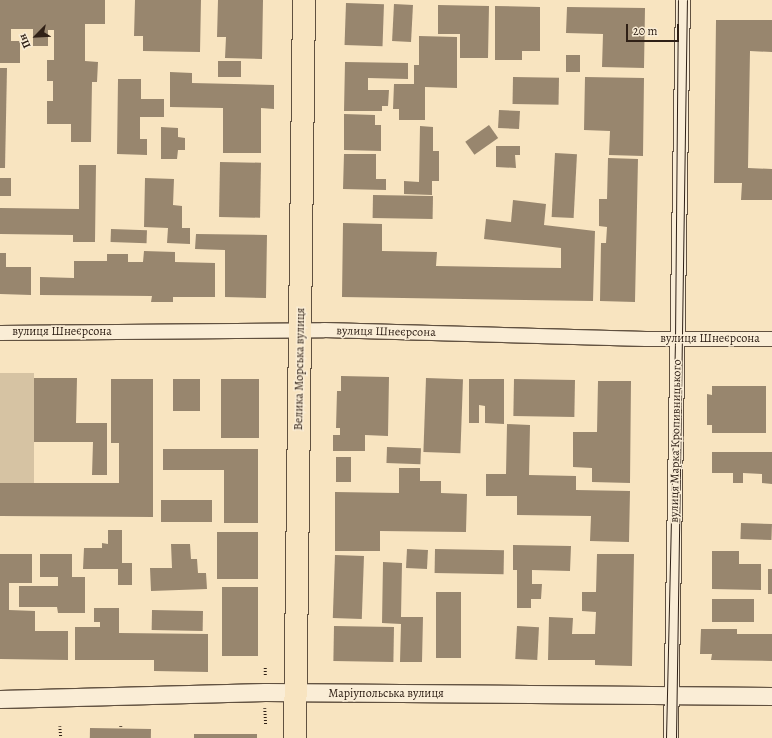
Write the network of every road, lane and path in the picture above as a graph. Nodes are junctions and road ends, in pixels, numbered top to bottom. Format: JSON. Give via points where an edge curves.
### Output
{"nodes":[{"id":1,"x":304,"y":0,"type":"edge"},
{"id":2,"x":683,"y":0,"type":"edge"},
{"id":3,"x":300,"y":331,"type":"junction"},
{"id":4,"x":0,"y":333,"type":"edge"},
{"id":5,"x":772,"y":339,"type":"edge"},
{"id":6,"x":679,"y":340,"type":"junction"},
{"id":7,"x":296,"y":693,"type":"junction"},
{"id":8,"x":671,"y":694,"type":"junction"},
{"id":9,"x":772,"y":696,"type":"edge"},
{"id":10,"x":0,"y":699,"type":"edge"},
{"id":11,"x":60,"y":726,"type":"dead end"},
{"id":12,"x":61,"y":738,"type":"edge"},
{"id":13,"x":295,"y":738,"type":"edge"},
{"id":14,"x":671,"y":738,"type":"edge"}],
"edges":[{"from":1,"to":3,"type":"main road","name":"Велика Морська вулиця"},
{"from":2,"to":6,"type":"street","name":"вулиця Марка Кропивницького"},
{"from":3,"to":4,"type":"street","name":"вулиця Шнеєрсона"},
{"from":3,"to":6,"type":"street","name":"вулиця Шнеєрсона"},
{"from":3,"to":7,"type":"main road","name":"Велика Морська вулиця"},
{"from":5,"to":6,"type":"street","name":"вулиця Шнеєрсона"},
{"from":6,"to":8,"type":"street","name":"вулиця Марка Кропивницького"},
{"from":7,"to":8,"type":"street","name":"Маріупольська вулиця"},
{"from":7,"to":10,"type":"street","name":"Маріупольська вулиця"},
{"from":7,"to":13,"type":"main road","name":"Велика Морська вулиця"},
{"from":8,"to":9,"type":"street","name":"Маріупольська вулиця"},
{"from":8,"to":14,"type":"street","name":"вулиця Марка Кропивницького"},
{"from":11,"to":12,"type":"path"}]}
